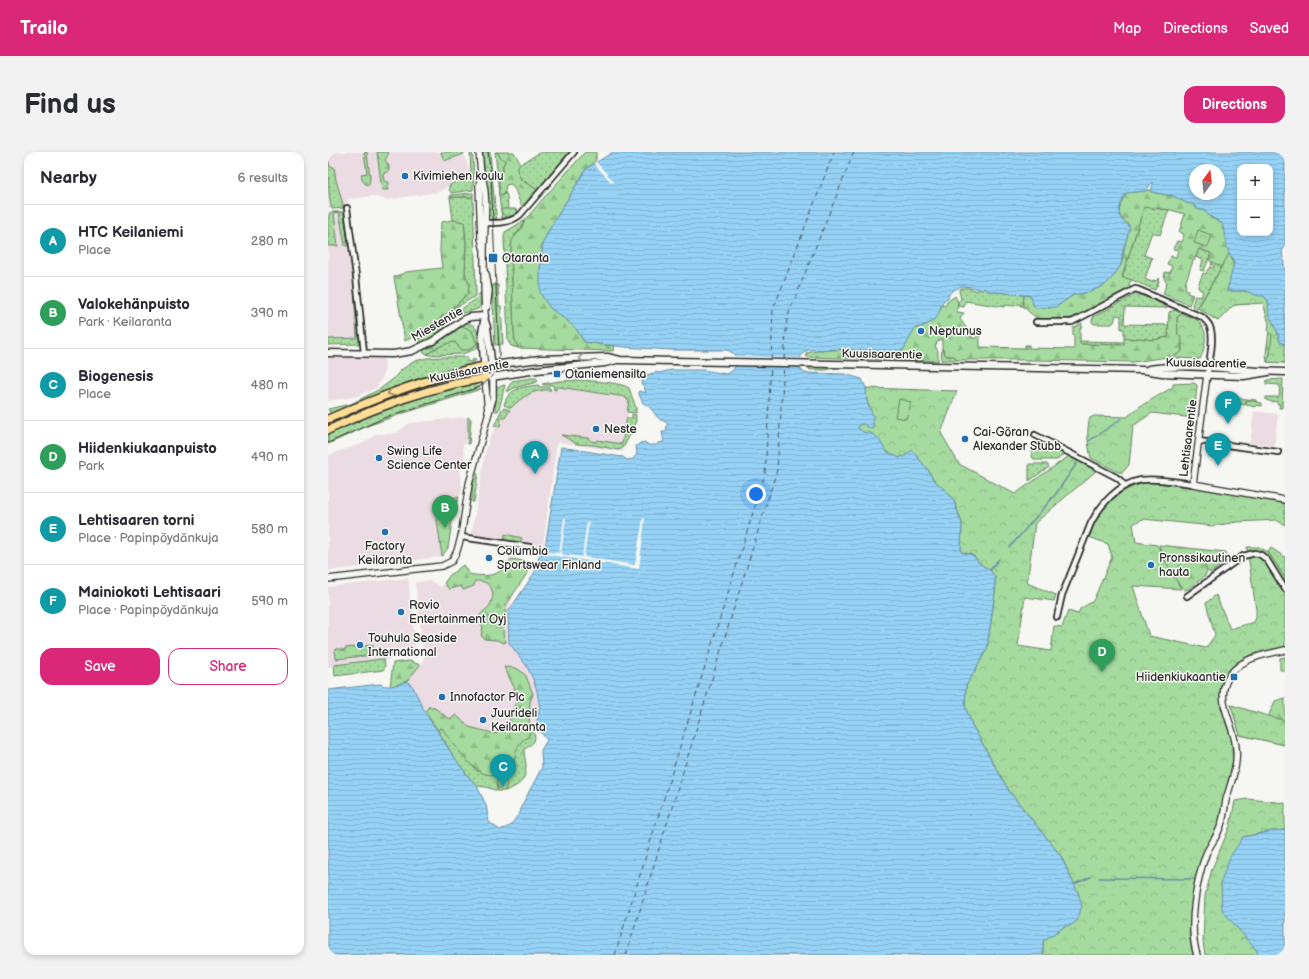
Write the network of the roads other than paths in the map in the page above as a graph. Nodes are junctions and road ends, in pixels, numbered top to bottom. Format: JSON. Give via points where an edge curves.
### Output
{"nodes":[{"id":1,"x":479,"y":152,"type":"edge"},
{"id":2,"x":574,"y":152,"type":"edge"},
{"id":3,"x":347,"y":208,"type":"dead end"},
{"id":4,"x":483,"y":223,"type":"junction"},
{"id":5,"x":485,"y":319,"type":"junction"},
{"id":6,"x":1036,"y":322,"type":"dead end"},
{"id":7,"x":328,"y":353,"type":"edge"},
{"id":8,"x":364,"y":353,"type":"junction"},
{"id":9,"x":620,"y":360,"type":"junction"},
{"id":10,"x":488,"y":366,"type":"junction"},
{"id":11,"x":1208,"y":368,"type":"junction"},
{"id":12,"x":1144,"y":370,"type":"junction"},
{"id":13,"x":1268,"y":372,"type":"junction"},
{"id":14,"x":1285,"y":372,"type":"edge"},
{"id":15,"x":1207,"y":375,"type":"junction"},
{"id":16,"x":489,"y":377,"type":"junction"},
{"id":17,"x":328,"y":419,"type":"edge"},
{"id":18,"x":328,"y":430,"type":"edge"},
{"id":19,"x":1035,"y":435,"type":"dead end"},
{"id":20,"x":1199,"y":441,"type":"junction"},
{"id":21,"x":1278,"y":452,"type":"dead end"},
{"id":22,"x":1193,"y":484,"type":"junction"},
{"id":23,"x":1124,"y":486,"type":"junction"},
{"id":24,"x":1285,"y":500,"type":"edge"},
{"id":25,"x":461,"y":537,"type":"junction"},
{"id":26,"x":530,"y":547,"type":"dead end"},
{"id":27,"x":328,"y":579,"type":"edge"},
{"id":28,"x":1285,"y":589,"type":"edge"},
{"id":29,"x":1188,"y":596,"type":"dead end"},
{"id":30,"x":1057,"y":617,"type":"dead end"},
{"id":31,"x":1285,"y":650,"type":"edge"},
{"id":32,"x":1197,"y":955,"type":"edge"}],
"edges":[{"from":1,"to":4,"type":"street","via":[[484,184]]},
{"from":2,"to":4,"type":"street","via":[[520,215],[510,221]]},
{"from":3,"to":8,"type":"street"},
{"from":4,"to":5,"type":"street"},
{"from":5,"to":8,"type":"main road","name":"Miestentie","via":[[465,319],[433,341],[412,351],[393,354]]},
{"from":5,"to":10,"type":"main road","via":[[482,327]]},
{"from":6,"to":11,"type":"street","via":[[1072,322],[1135,289],[1139,290],[1207,321],[1212,332]]},
{"from":7,"to":8,"type":"main road","name":"Miestentie"},
{"from":9,"to":10,"type":"main road","name":"Kuusisaarentie","one_way":true,"via":[[607,357],[540,359]]},
{"from":9,"to":12,"type":"main road","name":"Kuusisaarentie"},
{"from":9,"to":16,"type":"main road","name":"Kuusisaarentie"},
{"from":10,"to":16,"type":"main road"},
{"from":10,"to":17,"type":"main road","name":"Kuusisaarentie","one_way":true,"via":[[452,373],[402,388]]},
{"from":11,"to":12,"type":"main road","name":"Kuusisaarentie","via":[[1162,367]]},
{"from":11,"to":13,"type":"main road","name":"Kuusisaarentie"},
{"from":11,"to":15,"type":"street"},
{"from":12,"to":15,"type":"main road","name":"Kuusisaarentie"},
{"from":13,"to":14,"type":"main road","name":"Kuusisaarentie"},
{"from":13,"to":15,"type":"main road","name":"Kuusisaarentie","via":[[1244,376]]},
{"from":15,"to":20,"type":"street","name":"Lehtisaarentie"},
{"from":16,"to":18,"type":"main road","name":"Kuusisaarentie","via":[[409,397]]},
{"from":16,"to":25,"type":"street","via":[[488,412],[469,484]]},
{"from":19,"to":23,"type":"street","via":[[1116,477]]},
{"from":20,"to":21,"type":"street"},
{"from":20,"to":22,"type":"street","name":"Lehtisaarentie"},
{"from":22,"to":23,"type":"street","via":[[1146,480]]},
{"from":22,"to":24,"type":"street","name":"Lehtisaarentie"},
{"from":23,"to":30,"type":"street","via":[[1096,512],[1062,596]]},
{"from":25,"to":26,"type":"street"},
{"from":25,"to":27,"type":"street","via":[[452,561],[442,566]]},
{"from":28,"to":29,"type":"street","via":[[1267,560],[1255,553],[1243,556]]},
{"from":31,"to":32,"type":"street","via":[[1242,663],[1230,674],[1224,689],[1225,706],[1236,747],[1235,766],[1224,815],[1206,854],[1197,891],[1192,932]]}]}
